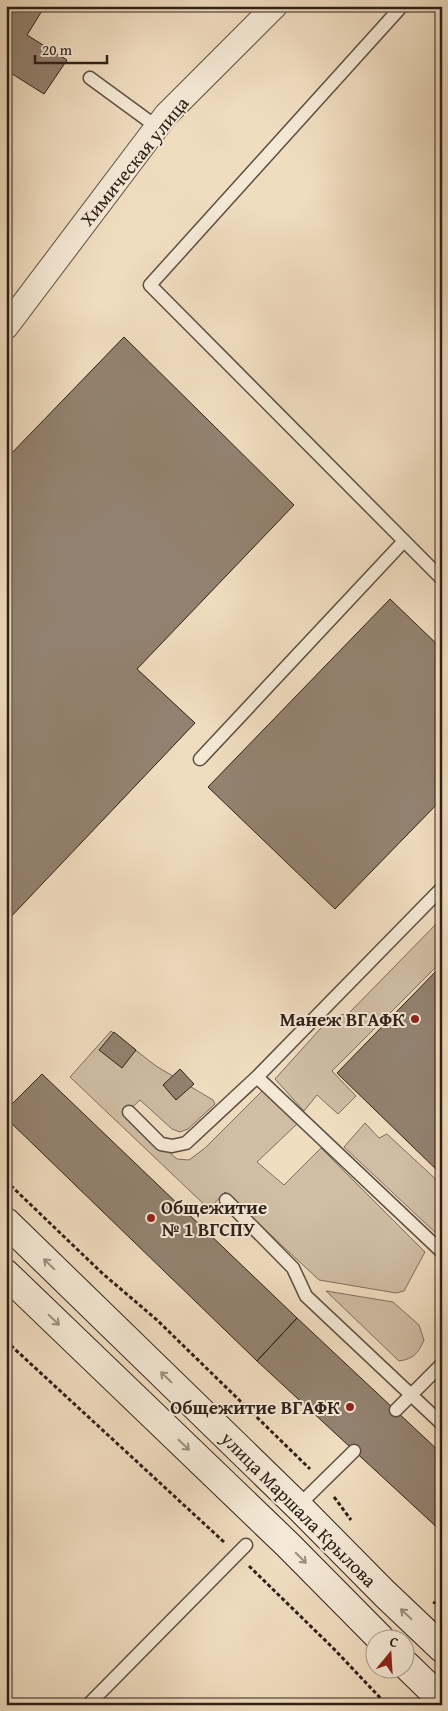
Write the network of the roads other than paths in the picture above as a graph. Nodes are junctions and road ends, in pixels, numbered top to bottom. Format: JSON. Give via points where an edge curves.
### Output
{"nodes":[{"id":1,"x":275,"y":6,"type":"edge"},
{"id":2,"x":402,"y":6,"type":"edge"},
{"id":3,"x":90,"y":78,"type":"dead end"},
{"id":4,"x":156,"y":127,"type":"junction"},
{"id":5,"x":6,"y":327,"type":"edge"},
{"id":6,"x":404,"y":541,"type":"junction"},
{"id":7,"x":442,"y":579,"type":"edge"},
{"id":8,"x":200,"y":759,"type":"dead end"},
{"id":9,"x":442,"y":888,"type":"edge"},
{"id":10,"x":257,"y":1077,"type":"junction"},
{"id":11,"x":128,"y":1112,"type":"dead end"},
{"id":12,"x":226,"y":1200,"type":"dead end"},
{"id":13,"x":6,"y":1222,"type":"edge"},
{"id":14,"x":442,"y":1252,"type":"edge"},
{"id":15,"x":6,"y":1274,"type":"edge"},
{"id":16,"x":442,"y":1364,"type":"edge"},
{"id":17,"x":410,"y":1395,"type":"junction"},
{"id":18,"x":396,"y":1410,"type":"dead end"},
{"id":19,"x":442,"y":1424,"type":"edge"},
{"id":20,"x":354,"y":1451,"type":"dead end"},
{"id":21,"x":298,"y":1506,"type":"junction"},
{"id":22,"x":242,"y":1550,"type":"road end"},
{"id":23,"x":370,"y":1628,"type":"edge"},
{"id":24,"x":438,"y":1642,"type":"edge"},
{"id":25,"x":416,"y":1672,"type":"edge"},
{"id":26,"x":416,"y":1675,"type":"edge"},
{"id":27,"x":442,"y":1676,"type":"edge"},
{"id":28,"x":442,"y":1700,"type":"edge"},
{"id":29,"x":88,"y":1705,"type":"edge"}],
"edges":[{"from":1,"to":4,"type":"street","name":"Химическая улица"},
{"from":2,"to":6,"type":"lane","via":[[150,285]]},
{"from":3,"to":4,"type":"lane"},
{"from":4,"to":5,"type":"street","name":"Химическая улица"},
{"from":6,"to":7,"type":"lane"},
{"from":6,"to":8,"type":"lane"},
{"from":9,"to":10,"type":"lane"},
{"from":10,"to":11,"type":"lane","via":[[186,1143],[162,1144]]},
{"from":10,"to":14,"type":"lane"},
{"from":12,"to":17,"type":"lane","via":[[293,1268],[306,1296]]},
{"from":21,"to":13,"type":"main road","name":"улица Маршала Крылова","one_way":true},
{"from":15,"to":23,"type":"main road","name":"улица Маршала Крылова","one_way":true},
{"from":16,"to":17,"type":"lane"},
{"from":17,"to":18,"type":"lane"},
{"from":17,"to":19,"type":"lane"},
{"from":20,"to":21,"type":"lane"},
{"from":24,"to":21,"type":"main road","name":"улица Маршала Крылова","one_way":true,"via":[[385,1594]]},
{"from":22,"to":29,"type":"lane"},
{"from":25,"to":27,"type":"main road","via":[[432,1680]]},
{"from":26,"to":28,"type":"main road"}]}
